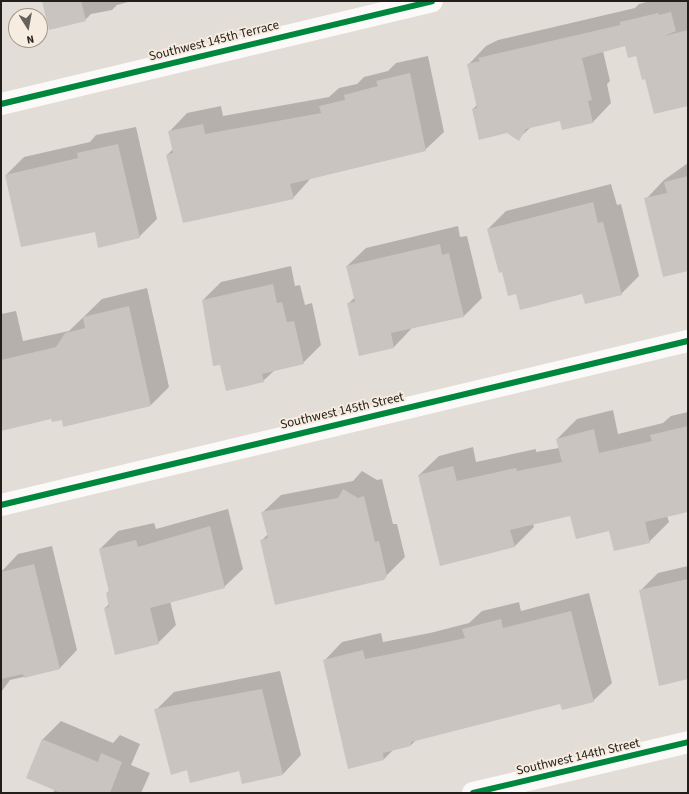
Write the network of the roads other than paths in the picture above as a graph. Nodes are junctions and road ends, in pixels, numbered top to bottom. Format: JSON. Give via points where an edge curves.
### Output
{"nodes":[{"id":1,"x":432,"y":1,"type":"edge"},
{"id":2,"x":2,"y":99,"type":"edge"},
{"id":3,"x":688,"y":341,"type":"edge"},
{"id":4,"x":1,"y":505,"type":"edge"},
{"id":5,"x":688,"y":742,"type":"edge"},
{"id":6,"x":473,"y":793,"type":"edge"}],
"edges":[{"from":1,"to":2,"type":"street","name":"Southwest 145th Terrace"},
{"from":3,"to":4,"type":"street","name":"Southwest 145th Street"},
{"from":5,"to":6,"type":"street","name":"Southwest 144th Street"}]}
